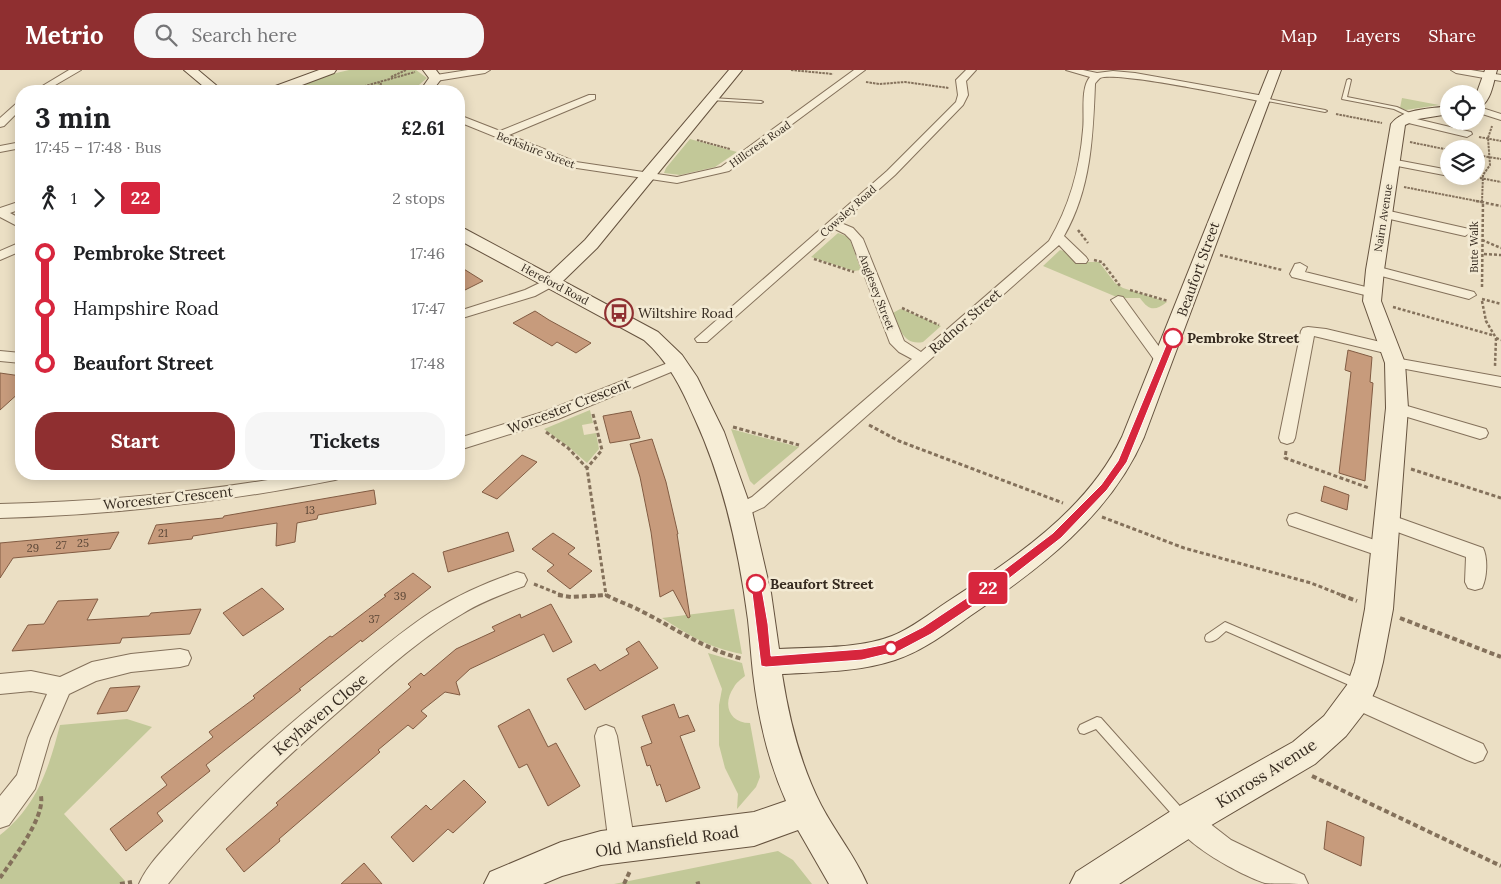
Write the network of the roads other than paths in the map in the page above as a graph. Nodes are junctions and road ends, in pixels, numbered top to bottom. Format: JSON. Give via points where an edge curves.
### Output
{"nodes":[{"id":1,"x":76,"y":70,"type":"edge"},
{"id":2,"x":190,"y":70,"type":"edge"},
{"id":3,"x":330,"y":70,"type":"edge"},
{"id":4,"x":485,"y":70,"type":"edge"},
{"id":5,"x":736,"y":70,"type":"edge"},
{"id":6,"x":860,"y":70,"type":"edge"},
{"id":7,"x":971,"y":70,"type":"edge"},
{"id":8,"x":1071,"y":70,"type":"edge"},
{"id":9,"x":1275,"y":70,"type":"edge"},
{"id":10,"x":1456,"y":70,"type":"edge"},
{"id":11,"x":428,"y":73,"type":"edge"},
{"id":12,"x":1494,"y":74,"type":"edge"},
{"id":13,"x":1098,"y":76,"type":"junction"},
{"id":14,"x":1349,"y":80,"type":"dead end"},
{"id":15,"x":50,"y":85,"type":"edge"},
{"id":16,"x":209,"y":85,"type":"edge"},
{"id":17,"x":291,"y":85,"type":"edge"},
{"id":18,"x":1485,"y":93,"type":"edge"},
{"id":19,"x":592,"y":97,"type":"dead end"},
{"id":20,"x":712,"y":99,"type":"junction"},
{"id":21,"x":1264,"y":99,"type":"junction"},
{"id":22,"x":761,"y":102,"type":"dead end"},
{"id":23,"x":15,"y":110,"type":"edge"},
{"id":24,"x":1325,"y":111,"type":"road end"},
{"id":25,"x":1485,"y":112,"type":"edge"},
{"id":26,"x":1440,"y":113,"type":"edge"},
{"id":27,"x":1498,"y":116,"type":"edge"},
{"id":28,"x":465,"y":120,"type":"edge"},
{"id":29,"x":0,"y":124,"type":"edge"},
{"id":30,"x":1402,"y":125,"type":"junction"},
{"id":31,"x":1467,"y":134,"type":"road end"},
{"id":32,"x":500,"y":135,"type":"junction"},
{"id":33,"x":15,"y":146,"type":"edge"},
{"id":34,"x":0,"y":149,"type":"edge"},
{"id":35,"x":1391,"y":162,"type":"junction"},
{"id":36,"x":1440,"y":172,"type":"edge"},
{"id":37,"x":646,"y":177,"type":"junction"},
{"id":38,"x":15,"y":207,"type":"edge"},
{"id":39,"x":0,"y":212,"type":"edge"},
{"id":40,"x":1385,"y":214,"type":"junction"},
{"id":41,"x":15,"y":221,"type":"edge"},
{"id":42,"x":834,"y":224,"type":"junction"},
{"id":43,"x":1465,"y":232,"type":"dead end"},
{"id":44,"x":465,"y":236,"type":"edge"},
{"id":45,"x":1058,"y":236,"type":"junction"},
{"id":46,"x":15,"y":249,"type":"edge"},
{"id":47,"x":0,"y":256,"type":"edge"},
{"id":48,"x":1081,"y":260,"type":"road end"},
{"id":49,"x":1298,"y":270,"type":"road end"},
{"id":50,"x":1375,"y":270,"type":"junction"},
{"id":51,"x":552,"y":281,"type":"junction"},
{"id":52,"x":1469,"y":295,"type":"dead end"},
{"id":53,"x":1373,"y":297,"type":"junction"},
{"id":54,"x":1118,"y":300,"type":"road end"},
{"id":55,"x":465,"y":312,"type":"edge"},
{"id":56,"x":702,"y":339,"type":"dead end"},
{"id":57,"x":0,"y":356,"type":"edge"},
{"id":58,"x":1392,"y":356,"type":"junction"},
{"id":59,"x":15,"y":357,"type":"edge"},
{"id":60,"x":922,"y":358,"type":"junction"},
{"id":61,"x":1163,"y":362,"type":"junction"},
{"id":62,"x":678,"y":364,"type":"junction"},
{"id":63,"x":1497,"y":381,"type":"edge"},
{"id":64,"x":1397,"y":408,"type":"junction"},
{"id":65,"x":1480,"y":433,"type":"dead end"},
{"id":66,"x":1287,"y":438,"type":"road end"},
{"id":67,"x":465,"y":442,"type":"edge"},
{"id":68,"x":299,"y":480,"type":"edge"},
{"id":69,"x":1389,"y":508,"type":"junction"},
{"id":70,"x":740,"y":510,"type":"junction"},
{"id":71,"x":0,"y":511,"type":"edge"},
{"id":72,"x":1296,"y":520,"type":"dead end"},
{"id":73,"x":1385,"y":551,"type":"junction"},
{"id":74,"x":517,"y":580,"type":"road end"},
{"id":75,"x":1475,"y":582,"type":"dead end"},
{"id":76,"x":1210,"y":638,"type":"dead end"},
{"id":77,"x":180,"y":658,"type":"dead end"},
{"id":78,"x":766,"y":662,"type":"junction"},
{"id":79,"x":0,"y":684,"type":"edge"},
{"id":80,"x":61,"y":687,"type":"junction"},
{"id":81,"x":1359,"y":693,"type":"junction"},
{"id":82,"x":1084,"y":729,"type":"dead end"},
{"id":83,"x":606,"y":736,"type":"dead end"},
{"id":84,"x":1475,"y":752,"type":"dead end"},
{"id":85,"x":806,"y":811,"type":"junction"},
{"id":86,"x":0,"y":816,"type":"edge"},
{"id":87,"x":1186,"y":821,"type":"junction"},
{"id":88,"x":622,"y":845,"type":"junction"},
{"id":89,"x":152,"y":884,"type":"edge"},
{"id":90,"x":502,"y":884,"type":"edge"},
{"id":91,"x":849,"y":884,"type":"edge"},
{"id":92,"x":1088,"y":884,"type":"edge"},
{"id":93,"x":1295,"y":884,"type":"edge"}],
"edges":[{"from":1,"to":15,"type":"street"},
{"from":2,"to":16,"type":"street"},
{"from":3,"to":17,"type":"street"},
{"from":4,"to":11,"type":"street"},
{"from":5,"to":20,"type":"street"},
{"from":6,"to":37,"type":"street","name":"Hillcrest Road","via":[[725,169],[677,180]]},
{"from":7,"to":42,"type":"street","name":"Cowsley Road","via":[[961,80],[963,95],[960,102],[891,173]]},
{"from":8,"to":13,"type":"street"},
{"from":9,"to":21,"type":"street","name":"Beaufort Street"},
{"from":10,"to":12,"type":"street"},
{"from":12,"to":18,"type":"street"},
{"from":13,"to":21,"type":"street","via":[[1122,74]]},
{"from":13,"to":45,"type":"street","name":"Radnor Street","via":[[1090,83],[1087,145],[1068,218]]},
{"from":14,"to":30,"type":"lane","via":[[1344,98],[1395,108]]},
{"from":19,"to":32,"type":"street"},
{"from":20,"to":22,"type":"lane"},
{"from":20,"to":37,"type":"street"},
{"from":21,"to":24,"type":"lane"},
{"from":21,"to":61,"type":"street","name":"Beaufort Street"},
{"from":23,"to":29,"type":"street"},
{"from":25,"to":27,"type":"street"},
{"from":26,"to":30,"type":"street"},
{"from":28,"to":32,"type":"street","name":"Berkshire Street"},
{"from":30,"to":31,"type":"street"},
{"from":30,"to":35,"type":"street","name":"Nairn Avenue"},
{"from":32,"to":37,"type":"street","name":"Berkshire Street","via":[[574,165]]},
{"from":33,"to":34,"type":"street"},
{"from":35,"to":36,"type":"street"},
{"from":35,"to":40,"type":"street","name":"Nairn Avenue"},
{"from":37,"to":51,"type":"street","via":[[591,244]]},
{"from":38,"to":39,"type":"street"},
{"from":39,"to":41,"type":"street"},
{"from":40,"to":43,"type":"street"},
{"from":40,"to":50,"type":"street","name":"Nairn Avenue"},
{"from":42,"to":56,"type":"street","name":"Cowsley Road"},
{"from":42,"to":60,"type":"street","name":"Anglesey Street","via":[[855,236],[899,345]]},
{"from":44,"to":51,"type":"street","name":"Hereford Road"},
{"from":45,"to":48,"type":"street"},
{"from":45,"to":60,"type":"street","name":"Radnor Street","via":[[1048,249]]},
{"from":46,"to":47,"type":"street"},
{"from":49,"to":53,"type":"street"},
{"from":50,"to":52,"type":"street"},
{"from":50,"to":53,"type":"street","name":"Nairn Avenue"},
{"from":51,"to":55,"type":"street","via":[[530,293]]},
{"from":51,"to":62,"type":"street","name":"Hereford Road","via":[[651,336],[671,353]]},
{"from":53,"to":58,"type":"street","name":"Nairn Avenue"},
{"from":54,"to":61,"type":"street"},
{"from":57,"to":59,"type":"street"},
{"from":58,"to":63,"type":"street"},
{"from":58,"to":64,"type":"street","name":"Kinross Avenue"},
{"from":58,"to":66,"type":"street","via":[[1326,333],[1308,331]]},
{"from":60,"to":70,"type":"street","name":"Radnor Street","via":[[758,502]]},
{"from":61,"to":78,"type":"street","name":"Beaufort Street","via":[[1122,462],[1104,488],[1057,536],[975,598],[894,648],[862,655]]},
{"from":62,"to":67,"type":"street","name":"Worcester Crescent","via":[[531,422]]},
{"from":62,"to":70,"type":"street","name":"Hereford Road","via":[[708,420]]},
{"from":64,"to":65,"type":"street"},
{"from":64,"to":69,"type":"street","name":"Kinross Avenue"},
{"from":68,"to":71,"type":"street","name":"Worcester Crescent","via":[[191,498],[67,509]]},
{"from":69,"to":73,"type":"street","name":"Kinross Avenue"},
{"from":69,"to":75,"type":"street","via":[[1476,553]]},
{"from":70,"to":78,"type":"street","name":"Hereford Road","via":[[761,614]]},
{"from":72,"to":73,"type":"street"},
{"from":73,"to":81,"type":"street","name":"Kinross Avenue","via":[[1379,609],[1369,662]]},
{"from":74,"to":89,"type":"street","name":"Keyhaven Close","via":[[470,600],[434,622],[306,724],[258,768]]},
{"from":76,"to":81,"type":"lane","via":[[1224,626]]},
{"from":77,"to":80,"type":"street","via":[[131,663],[92,672]]},
{"from":78,"to":85,"type":"street","name":"Hereford Road","via":[[782,744]]},
{"from":79,"to":80,"type":"street","via":[[31,681]]},
{"from":80,"to":86,"type":"street","via":[[39,738],[27,781]]},
{"from":81,"to":84,"type":"street"},
{"from":81,"to":87,"type":"street","name":"Kinross Avenue","via":[[1335,726],[1304,753]]},
{"from":82,"to":87,"type":"lane","via":[[1097,722]]},
{"from":83,"to":88,"type":"street"},
{"from":85,"to":88,"type":"street","name":"Old Mansfield Road","via":[[754,829]]},
{"from":85,"to":91,"type":"street","name":"Hereford Road"},
{"from":87,"to":92,"type":"street","name":"Kinross Avenue"},
{"from":87,"to":93,"type":"street","via":[[1222,849]]},
{"from":88,"to":90,"type":"street","name":"Old Mansfield Road","via":[[561,859]]}]}
